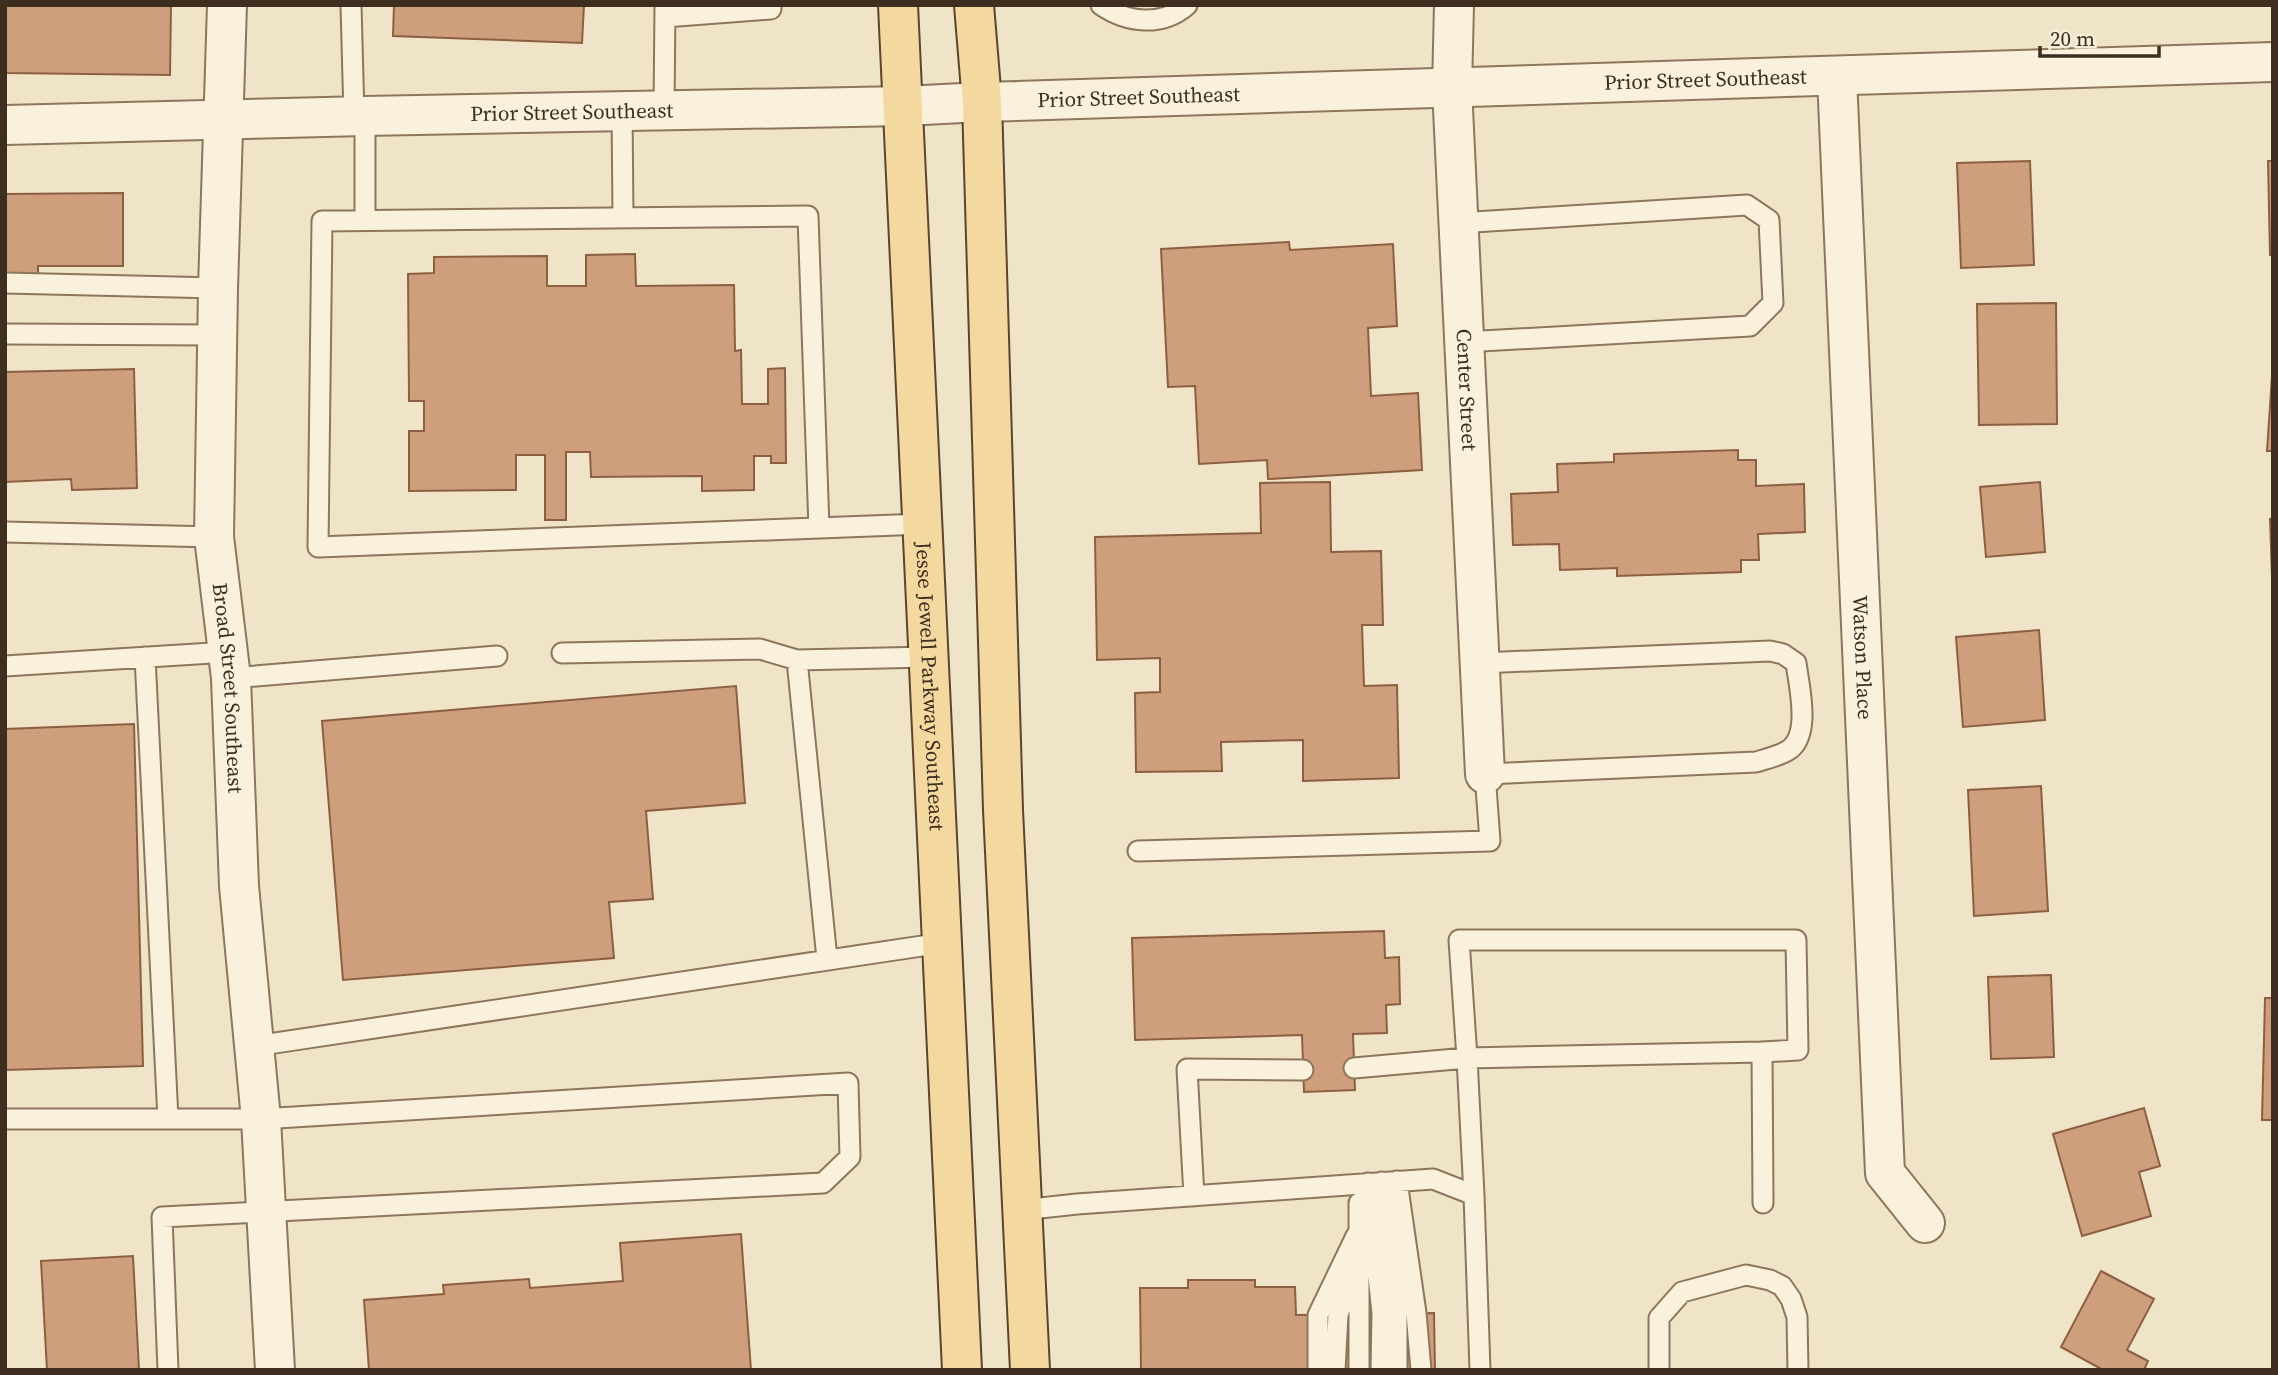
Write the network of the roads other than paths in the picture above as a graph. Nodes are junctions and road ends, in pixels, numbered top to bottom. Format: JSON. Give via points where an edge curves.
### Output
{"nodes":[{"id":1,"x":227,"y":5,"type":"edge"},
{"id":2,"x":351,"y":5,"type":"edge"},
{"id":3,"x":771,"y":5,"type":"edge"},
{"id":4,"x":898,"y":5,"type":"edge"},
{"id":5,"x":974,"y":5,"type":"edge"},
{"id":6,"x":1101,"y":5,"type":"edge"},
{"id":7,"x":1187,"y":5,"type":"edge"},
{"id":8,"x":1454,"y":5,"type":"edge"},
{"id":9,"x":665,"y":11,"type":"edge"},
{"id":10,"x":2273,"y":62,"type":"edge"},
{"id":11,"x":1837,"y":77,"type":"junction"},
{"id":12,"x":1451,"y":88,"type":"junction"},
{"id":13,"x":982,"y":102,"type":"junction"},
{"id":14,"x":904,"y":106,"type":"junction"},
{"id":15,"x":664,"y":110,"type":"junction"},
{"id":16,"x":622,"y":111,"type":"junction"},
{"id":17,"x":360,"y":116,"type":"junction"},
{"id":18,"x":222,"y":120,"type":"junction"},
{"id":19,"x":5,"y":125,"type":"edge"},
{"id":20,"x":623,"y":218,"type":"junction"},
{"id":21,"x":365,"y":220,"type":"junction"},
{"id":22,"x":1458,"y":223,"type":"junction"},
{"id":23,"x":5,"y":283,"type":"edge"},
{"id":24,"x":218,"y":288,"type":"junction"},
{"id":25,"x":5,"y":334,"type":"edge"},
{"id":26,"x":216,"y":335,"type":"junction"},
{"id":27,"x":1464,"y":342,"type":"junction"},
{"id":28,"x":922,"y":524,"type":"junction"},
{"id":29,"x":819,"y":528,"type":"junction"},
{"id":30,"x":5,"y":532,"type":"edge"},
{"id":31,"x":214,"y":537,"type":"junction"},
{"id":32,"x":562,"y":653,"type":"dead end"},
{"id":33,"x":497,"y":656,"type":"dead end"},
{"id":34,"x":145,"y":657,"type":"junction"},
{"id":35,"x":928,"y":657,"type":"junction"},
{"id":36,"x":797,"y":660,"type":"junction"},
{"id":37,"x":1479,"y":663,"type":"junction"},
{"id":38,"x":230,"y":665,"type":"junction"},
{"id":39,"x":5,"y":666,"type":"edge"},
{"id":40,"x":1485,"y":774,"type":"junction"},
{"id":41,"x":1138,"y":851,"type":"dead end"},
{"id":42,"x":942,"y":943,"type":"junction"},
{"id":43,"x":827,"y":959,"type":"junction"},
{"id":44,"x":254,"y":1046,"type":"junction"},
{"id":45,"x":1762,"y":1052,"type":"junction"},
{"id":46,"x":1467,"y":1058,"type":"junction"},
{"id":47,"x":1354,"y":1068,"type":"dead end"},
{"id":48,"x":1303,"y":1070,"type":"dead end"},
{"id":49,"x":5,"y":1119,"type":"edge"},
{"id":50,"x":168,"y":1119,"type":"junction"},
{"id":51,"x":261,"y":1119,"type":"junction"},
{"id":52,"x":1376,"y":1183,"type":"junction"},
{"id":53,"x":1474,"y":1195,"type":"junction"},
{"id":54,"x":1194,"y":1196,"type":"junction"},
{"id":55,"x":1763,"y":1203,"type":"dead end"},
{"id":56,"x":266,"y":1210,"type":"junction"},
{"id":57,"x":1022,"y":1210,"type":"junction"},
{"id":58,"x":1925,"y":1223,"type":"dead end"},
{"id":59,"x":1359,"y":1231,"type":"junction"},
{"id":60,"x":1359,"y":1254,"type":"junction"},
{"id":61,"x":168,"y":1370,"type":"edge"},
{"id":62,"x":275,"y":1370,"type":"edge"},
{"id":63,"x":962,"y":1370,"type":"edge"},
{"id":64,"x":1030,"y":1370,"type":"edge"},
{"id":65,"x":1318,"y":1370,"type":"edge"},
{"id":66,"x":1335,"y":1370,"type":"edge"},
{"id":67,"x":1359,"y":1370,"type":"edge"},
{"id":68,"x":1381,"y":1370,"type":"edge"},
{"id":69,"x":1397,"y":1370,"type":"edge"},
{"id":70,"x":1421,"y":1370,"type":"edge"},
{"id":71,"x":1480,"y":1370,"type":"edge"},
{"id":72,"x":1659,"y":1370,"type":"edge"},
{"id":73,"x":1798,"y":1370,"type":"edge"}],
"edges":[{"from":1,"to":18,"type":"street","name":"Broad Street Southeast"},
{"from":2,"to":17,"type":"lane"},
{"from":3,"to":9,"type":"lane","via":[[771,9]]},
{"from":4,"to":14,"type":"main road","name":"Jesse Jewell Parkway Southeast"},
{"from":5,"to":13,"type":"main road"},
{"from":6,"to":7,"type":"lane","via":[[1135,22],[1175,15]]},
{"from":8,"to":12,"type":"street","name":"Center Street"},
{"from":9,"to":15,"type":"lane"},
{"from":10,"to":11,"type":"street","name":"Prior Street Southeast"},
{"from":11,"to":12,"type":"street","name":"Prior Street Southeast"},
{"from":11,"to":58,"type":"street","name":"Watson Place","via":[[1885,1173]]},
{"from":12,"to":13,"type":"street","name":"Prior Street Southeast"},
{"from":12,"to":22,"type":"street","name":"Center Street"},
{"from":13,"to":14,"type":"street","name":"Prior Street Southeast"},
{"from":13,"to":57,"type":"main road","via":[[1003,810]]},
{"from":14,"to":15,"type":"street","name":"Prior Street Southeast"},
{"from":14,"to":28,"type":"main road","name":"Jesse Jewell Parkway Southeast"},
{"from":15,"to":16,"type":"street","name":"Prior Street Southeast"},
{"from":16,"to":17,"type":"street","name":"Prior Street Southeast"},
{"from":16,"to":20,"type":"lane"},
{"from":17,"to":18,"type":"street","name":"Prior Street Southeast"},
{"from":17,"to":21,"type":"lane"},
{"from":18,"to":19,"type":"street","name":"Prior Street Southeast"},
{"from":18,"to":24,"type":"street","name":"Broad Street Southeast"},
{"from":20,"to":21,"type":"lane"},
{"from":20,"to":29,"type":"lane","via":[[808,216]]},
{"from":21,"to":29,"type":"lane","via":[[323,221],[318,547]]},
{"from":22,"to":27,"type":"street","name":"Center Street"},
{"from":22,"to":27,"type":"lane","via":[[1747,205],[1769,220],[1773,289],[1773,303],[1750,326]]},
{"from":23,"to":24,"type":"lane"},
{"from":24,"to":26,"type":"street","name":"Broad Street Southeast"},
{"from":25,"to":26,"type":"lane"},
{"from":26,"to":31,"type":"street","name":"Broad Street Southeast"},
{"from":27,"to":37,"type":"street","name":"Center Street"},
{"from":28,"to":29,"type":"lane"},
{"from":28,"to":35,"type":"main road","name":"Jesse Jewell Parkway Southeast"},
{"from":30,"to":31,"type":"lane"},
{"from":31,"to":38,"type":"street","name":"Broad Street Southeast"},
{"from":32,"to":36,"type":"lane","via":[[760,649]]},
{"from":33,"to":38,"type":"lane"},
{"from":34,"to":38,"type":"lane"},
{"from":34,"to":39,"type":"lane"},
{"from":34,"to":50,"type":"lane"},
{"from":35,"to":36,"type":"lane"},
{"from":35,"to":42,"type":"main road","name":"Jesse Jewell Parkway Southeast"},
{"from":36,"to":43,"type":"lane"},
{"from":37,"to":40,"type":"street","name":"Center Street"},
{"from":37,"to":40,"type":"lane","via":[[1770,651],[1783,653],[1796,663],[1802,709],[1802,731],[1789,750],[1756,762]]},
{"from":38,"to":44,"type":"street","name":"Broad Street Southeast","via":[[239,886]]},
{"from":40,"to":41,"type":"lane","via":[[1490,841]]},
{"from":42,"to":43,"type":"lane"},
{"from":42,"to":63,"type":"main road","name":"Jesse Jewell Parkway Southeast"},
{"from":43,"to":44,"type":"lane"},
{"from":44,"to":51,"type":"street","name":"Broad Street Southeast"},
{"from":45,"to":46,"type":"lane"},
{"from":45,"to":46,"type":"lane","via":[[1798,1050],[1796,940],[1459,940]]},
{"from":45,"to":55,"type":"lane"},
{"from":46,"to":47,"type":"lane"},
{"from":46,"to":53,"type":"lane"},
{"from":48,"to":54,"type":"lane","via":[[1187,1069]]},
{"from":49,"to":50,"type":"lane"},
{"from":50,"to":51,"type":"lane"},
{"from":51,"to":56,"type":"street","name":"Broad Street Southeast"},
{"from":51,"to":56,"type":"lane","via":[[848,1083],[850,1157],[823,1183]]},
{"from":52,"to":53,"type":"lane","via":[[1433,1179]]},
{"from":52,"to":54,"type":"lane"},
{"from":52,"to":59,"type":"lane"},
{"from":52,"to":68,"type":"lane"},
{"from":52,"to":69,"type":"lane","via":[[1397,1314]]},
{"from":52,"to":70,"type":"lane","via":[[1416,1313]]},
{"from":53,"to":71,"type":"lane"},
{"from":54,"to":57,"type":"lane"},
{"from":56,"to":61,"type":"lane","via":[[162,1217]]},
{"from":56,"to":62,"type":"street","name":"Broad Street Southeast"},
{"from":57,"to":64,"type":"main road"},
{"from":59,"to":60,"type":"lane"},
{"from":59,"to":65,"type":"lane","via":[[1318,1315]]},
{"from":60,"to":66,"type":"lane","via":[[1338,1315]]},
{"from":60,"to":67,"type":"lane"},
{"from":72,"to":73,"type":"lane","via":[[1659,1318],[1682,1293],[1746,1275],[1782,1286],[1791,1299],[1797,1317]]}]}
